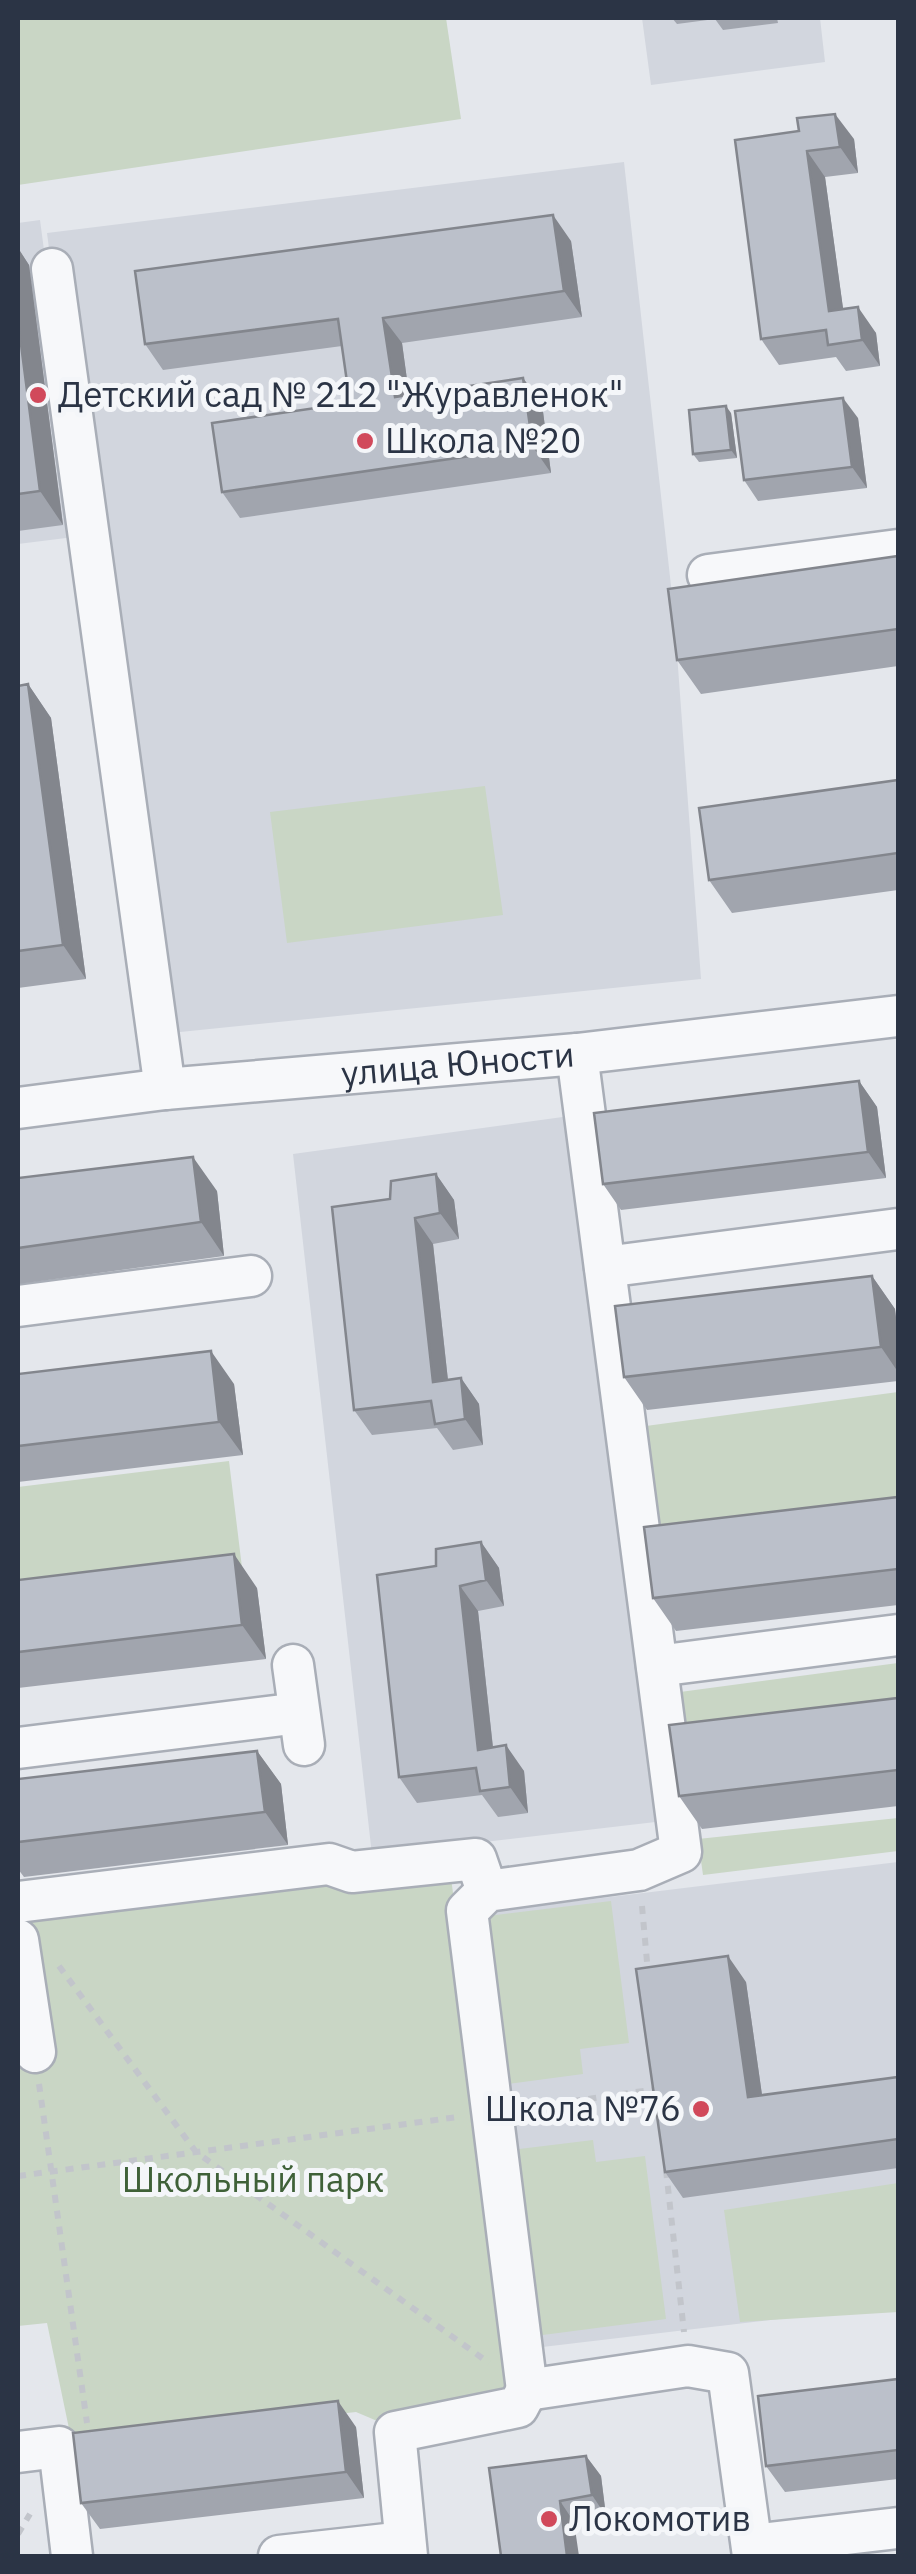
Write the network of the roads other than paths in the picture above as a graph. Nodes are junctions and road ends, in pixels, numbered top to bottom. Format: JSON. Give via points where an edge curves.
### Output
{"nodes":[{"id":1,"x":52,"y":270,"type":"dead end"},
{"id":2,"x":898,"y":550,"type":"edge"},
{"id":3,"x":708,"y":575,"type":"dead end"},
{"id":4,"x":898,"y":1016,"type":"edge"},
{"id":5,"x":577,"y":1054,"type":"junction"},
{"id":6,"x":165,"y":1090,"type":"junction"},
{"id":7,"x":18,"y":1108,"type":"edge"},
{"id":8,"x":898,"y":1229,"type":"edge"},
{"id":9,"x":605,"y":1267,"type":"junction"},
{"id":10,"x":251,"y":1276,"type":"dead end"},
{"id":11,"x":18,"y":1306,"type":"edge"},
{"id":12,"x":898,"y":1636,"type":"edge"},
{"id":13,"x":293,"y":1665,"type":"dead end"},
{"id":14,"x":657,"y":1666,"type":"junction"},
{"id":15,"x":18,"y":1748,"type":"edge"},
{"id":16,"x":488,"y":1891,"type":"junction"},
{"id":17,"x":18,"y":1902,"type":"edge"},
{"id":18,"x":34,"y":1948,"type":"edge"},
{"id":19,"x":35,"y":2052,"type":"road end"},
{"id":20,"x":526,"y":2390,"type":"junction"},
{"id":21,"x":18,"y":2452,"type":"edge"},
{"id":22,"x":898,"y":2528,"type":"edge"},
{"id":23,"x":406,"y":2549,"type":"edge"},
{"id":24,"x":753,"y":2551,"type":"edge"},
{"id":25,"x":72,"y":2556,"type":"edge"},
{"id":26,"x":280,"y":2556,"type":"edge"}],
"edges":[{"from":1,"to":6,"type":"street"},
{"from":2,"to":3,"type":"street"},
{"from":4,"to":5,"type":"street","name":"улица Юности"},
{"from":5,"to":6,"type":"street","name":"улица Юности"},
{"from":5,"to":9,"type":"street"},
{"from":6,"to":7,"type":"street","name":"улица Юности"},
{"from":8,"to":9,"type":"street"},
{"from":9,"to":14,"type":"street"},
{"from":10,"to":11,"type":"street"},
{"from":12,"to":14,"type":"street"},
{"from":13,"to":15,"type":"street","via":[[302,1729]]},
{"from":14,"to":16,"type":"street","via":[[681,1852],[640,1870]]},
{"from":16,"to":17,"type":"street","via":[[476,1859],[352,1872],[330,1864]]},
{"from":16,"to":20,"type":"street","via":[[467,1911]]},
{"from":18,"to":19,"type":"street"},
{"from":20,"to":23,"type":"street","via":[[518,2406],[395,2432]]},
{"from":20,"to":24,"type":"street","via":[[688,2366],[728,2373]]},
{"from":21,"to":25,"type":"street","via":[[59,2446]]},
{"from":22,"to":24,"type":"street"},
{"from":23,"to":26,"type":"street"}]}
